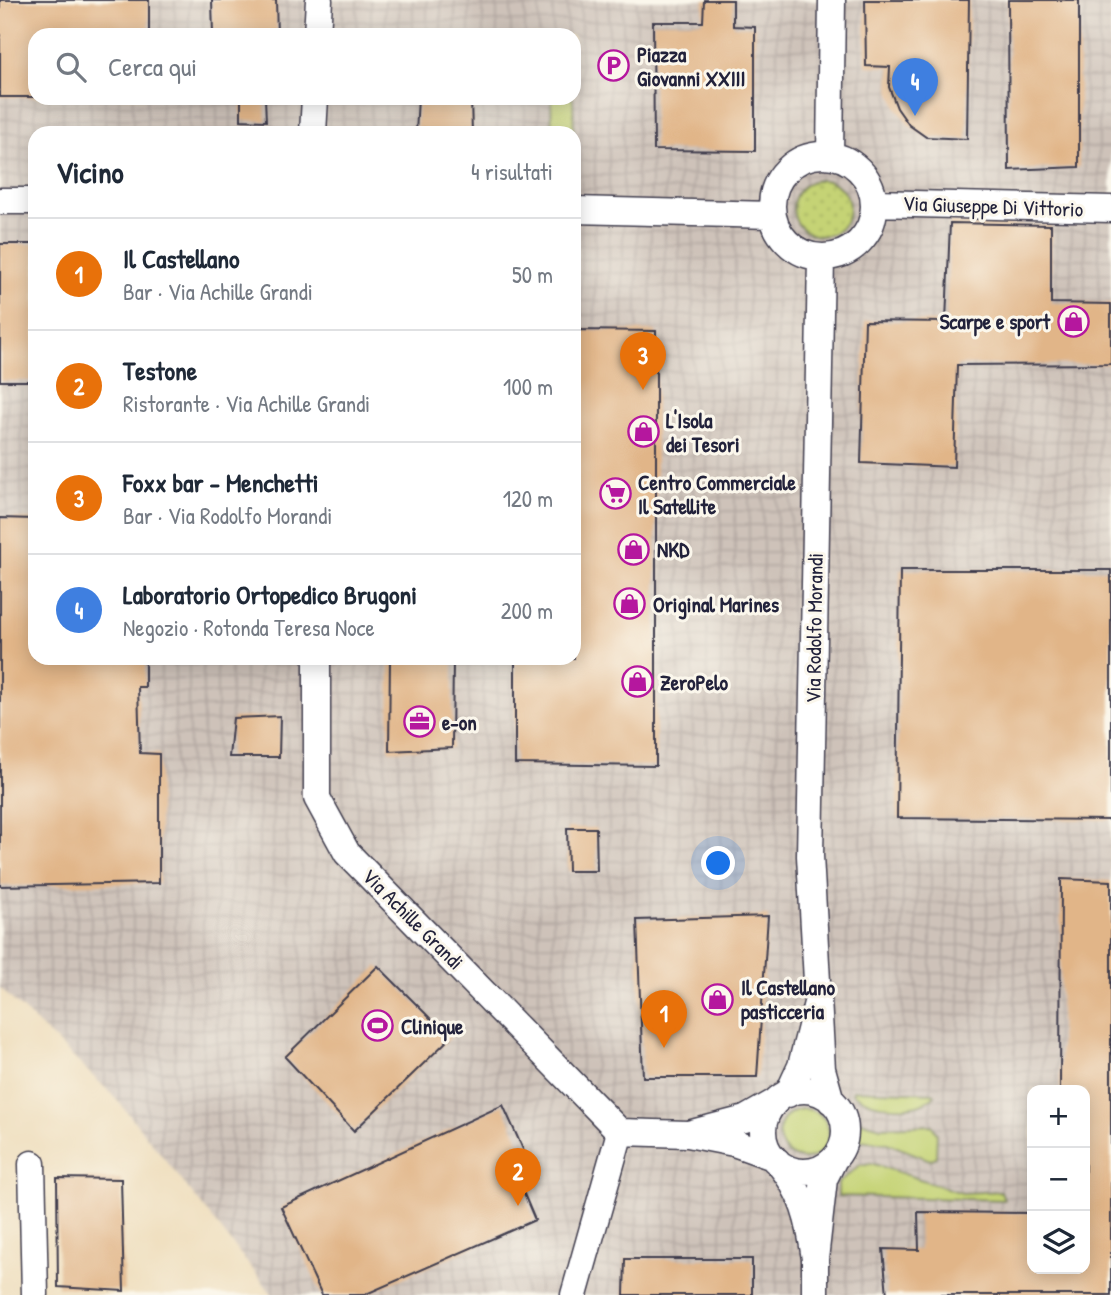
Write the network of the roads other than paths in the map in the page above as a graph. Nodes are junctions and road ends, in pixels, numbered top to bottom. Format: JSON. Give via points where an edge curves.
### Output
{"nodes":[{"id":1,"x":318,"y":0,"type":"edge"},
{"id":2,"x":832,"y":0,"type":"edge"},
{"id":3,"x":317,"y":28,"type":"edge"},
{"id":4,"x":315,"y":105,"type":"edge"},
{"id":5,"x":313,"y":126,"type":"edge"},
{"id":6,"x":830,"y":155,"type":"junction"},
{"id":7,"x":0,"y":201,"type":"edge"},
{"id":8,"x":28,"y":201,"type":"edge"},
{"id":9,"x":875,"y":203,"type":"junction"},
{"id":10,"x":1111,"y":209,"type":"edge"},
{"id":11,"x":581,"y":210,"type":"edge"},
{"id":12,"x":772,"y":215,"type":"junction"},
{"id":13,"x":821,"y":258,"type":"junction"},
{"id":14,"x":317,"y":665,"type":"edge"},
{"id":15,"x":818,"y":999,"type":"junction"},
{"id":16,"x":784,"y":1097,"type":"junction"},
{"id":17,"x":831,"y":1101,"type":"junction"},
{"id":18,"x":620,"y":1132,"type":"junction"},
{"id":19,"x":688,"y":1134,"type":"junction"},
{"id":20,"x":774,"y":1158,"type":"junction"},
{"id":21,"x":832,"y":1161,"type":"junction"},
{"id":22,"x":32,"y":1164,"type":"dead end"},
{"id":23,"x":816,"y":1259,"type":"junction"},
{"id":24,"x":35,"y":1295,"type":"edge"},
{"id":25,"x":574,"y":1295,"type":"edge"},
{"id":26,"x":815,"y":1295,"type":"edge"}],
"edges":[{"from":1,"to":3,"type":"street"},
{"from":2,"to":6,"type":"street"},
{"from":4,"to":5,"type":"street"},
{"from":6,"to":9,"type":"street","via":[[859,168]]},
{"from":6,"to":12,"type":"street","via":[[800,160],[786,170],[772,199]]},
{"from":7,"to":8,"type":"street"},
{"from":9,"to":10,"type":"street","name":"Via Giuseppe Di Vittorio"},
{"from":9,"to":13,"type":"street","via":[[870,228],[854,248]]},
{"from":11,"to":12,"type":"street"},
{"from":12,"to":13,"type":"street","via":[[786,242]]},
{"from":13,"to":15,"type":"street","name":"Via Rodolfo Morandi","via":[[810,856]]},
{"from":14,"to":18,"type":"street","name":"Via Achille Grandi","via":[[317,798],[347,853]]},
{"from":15,"to":16,"type":"street","name":"Via Rodolfo Morandi","via":[[802,1066]]},
{"from":15,"to":17,"type":"street","name":"Via Rodolfo Morandi","via":[[822,1069]]},
{"from":16,"to":17,"type":"street","via":[[808,1091]]},
{"from":16,"to":19,"type":"street","via":[[745,1119]]},
{"from":16,"to":20,"type":"street","via":[[764,1122],[765,1140]]},
{"from":17,"to":21,"type":"street","via":[[841,1113],[845,1133]]},
{"from":18,"to":19,"type":"street"},
{"from":18,"to":25,"type":"street"},
{"from":19,"to":20,"type":"street","via":[[734,1143]]},
{"from":20,"to":21,"type":"street","via":[[787,1168],[805,1172]]},
{"from":20,"to":23,"type":"street","via":[[803,1201]]},
{"from":21,"to":23,"type":"street","via":[[822,1194]]},
{"from":22,"to":24,"type":"street"},
{"from":23,"to":26,"type":"street"}]}
